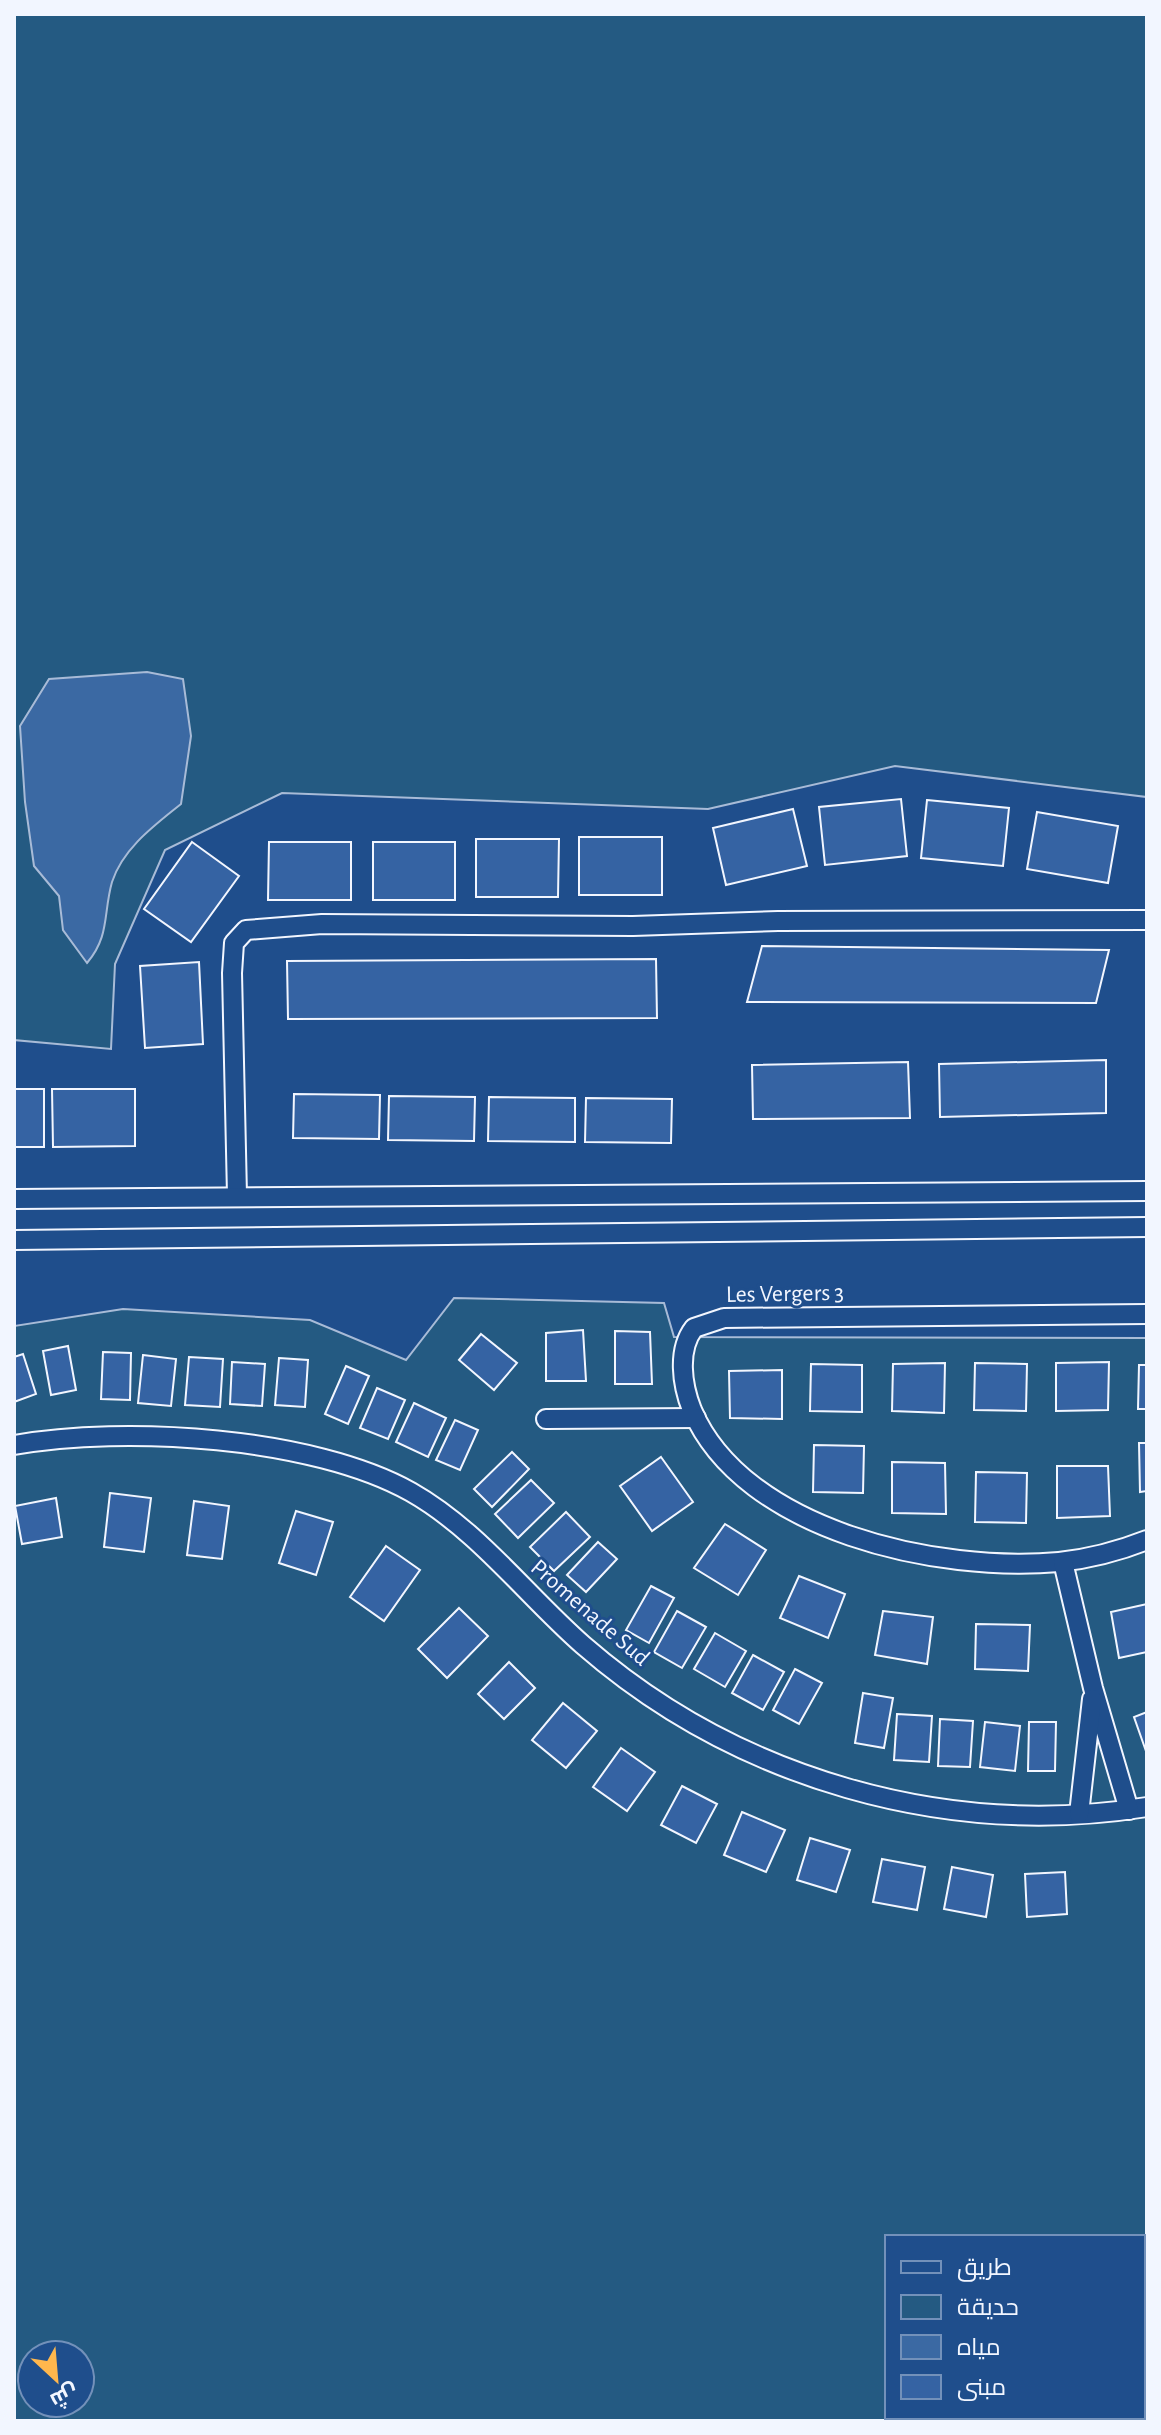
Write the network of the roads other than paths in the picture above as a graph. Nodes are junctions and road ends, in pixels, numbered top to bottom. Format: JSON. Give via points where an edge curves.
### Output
{"nodes":[{"id":1,"x":1147,"y":920,"type":"edge"},
{"id":2,"x":1147,"y":1191,"type":"edge"},
{"id":3,"x":237,"y":1195,"type":"junction"},
{"id":4,"x":14,"y":1199,"type":"edge"},
{"id":5,"x":1147,"y":1227,"type":"edge"},
{"id":6,"x":14,"y":1240,"type":"edge"},
{"id":7,"x":1147,"y":1314,"type":"edge"},
{"id":8,"x":696,"y":1418,"type":"junction"},
{"id":9,"x":546,"y":1419,"type":"dead end"},
{"id":10,"x":14,"y":1445,"type":"edge"},
{"id":11,"x":1147,"y":1540,"type":"edge"},
{"id":12,"x":1063,"y":1562,"type":"junction"},
{"id":13,"x":1093,"y":1688,"type":"junction"},
{"id":14,"x":1138,"y":1809,"type":"edge"},
{"id":15,"x":1079,"y":1814,"type":"junction"}],
"edges":[{"from":1,"to":3,"type":"street","via":[[322,924],[246,930],[234,943],[232,973]]},
{"from":2,"to":3,"type":"street"},
{"from":3,"to":4,"type":"street"},
{"from":5,"to":6,"type":"street"},
{"from":7,"to":8,"type":"street","name":"Les Vergers 3","via":[[724,1318],[694,1328],[685,1345],[685,1386]]},
{"from":8,"to":9,"type":"street"},
{"from":8,"to":12,"type":"street","name":"Les Vergers 3","via":[[717,1451],[746,1479],[834,1529],[907,1552],[1002,1564]]},
{"from":10,"to":15,"type":"street","name":"Promenade Sud","via":[[147,1437],[246,1444],[340,1461],[439,1509],[585,1646],[665,1705],[748,1754],[881,1798],[998,1814]]},
{"from":11,"to":12,"type":"street","name":"Les Vergers 3"},
{"from":12,"to":13,"type":"street"},
{"from":13,"to":14,"type":"street"},
{"from":13,"to":15,"type":"street"},
{"from":14,"to":15,"type":"street","name":"Promenade Sud"}]}
